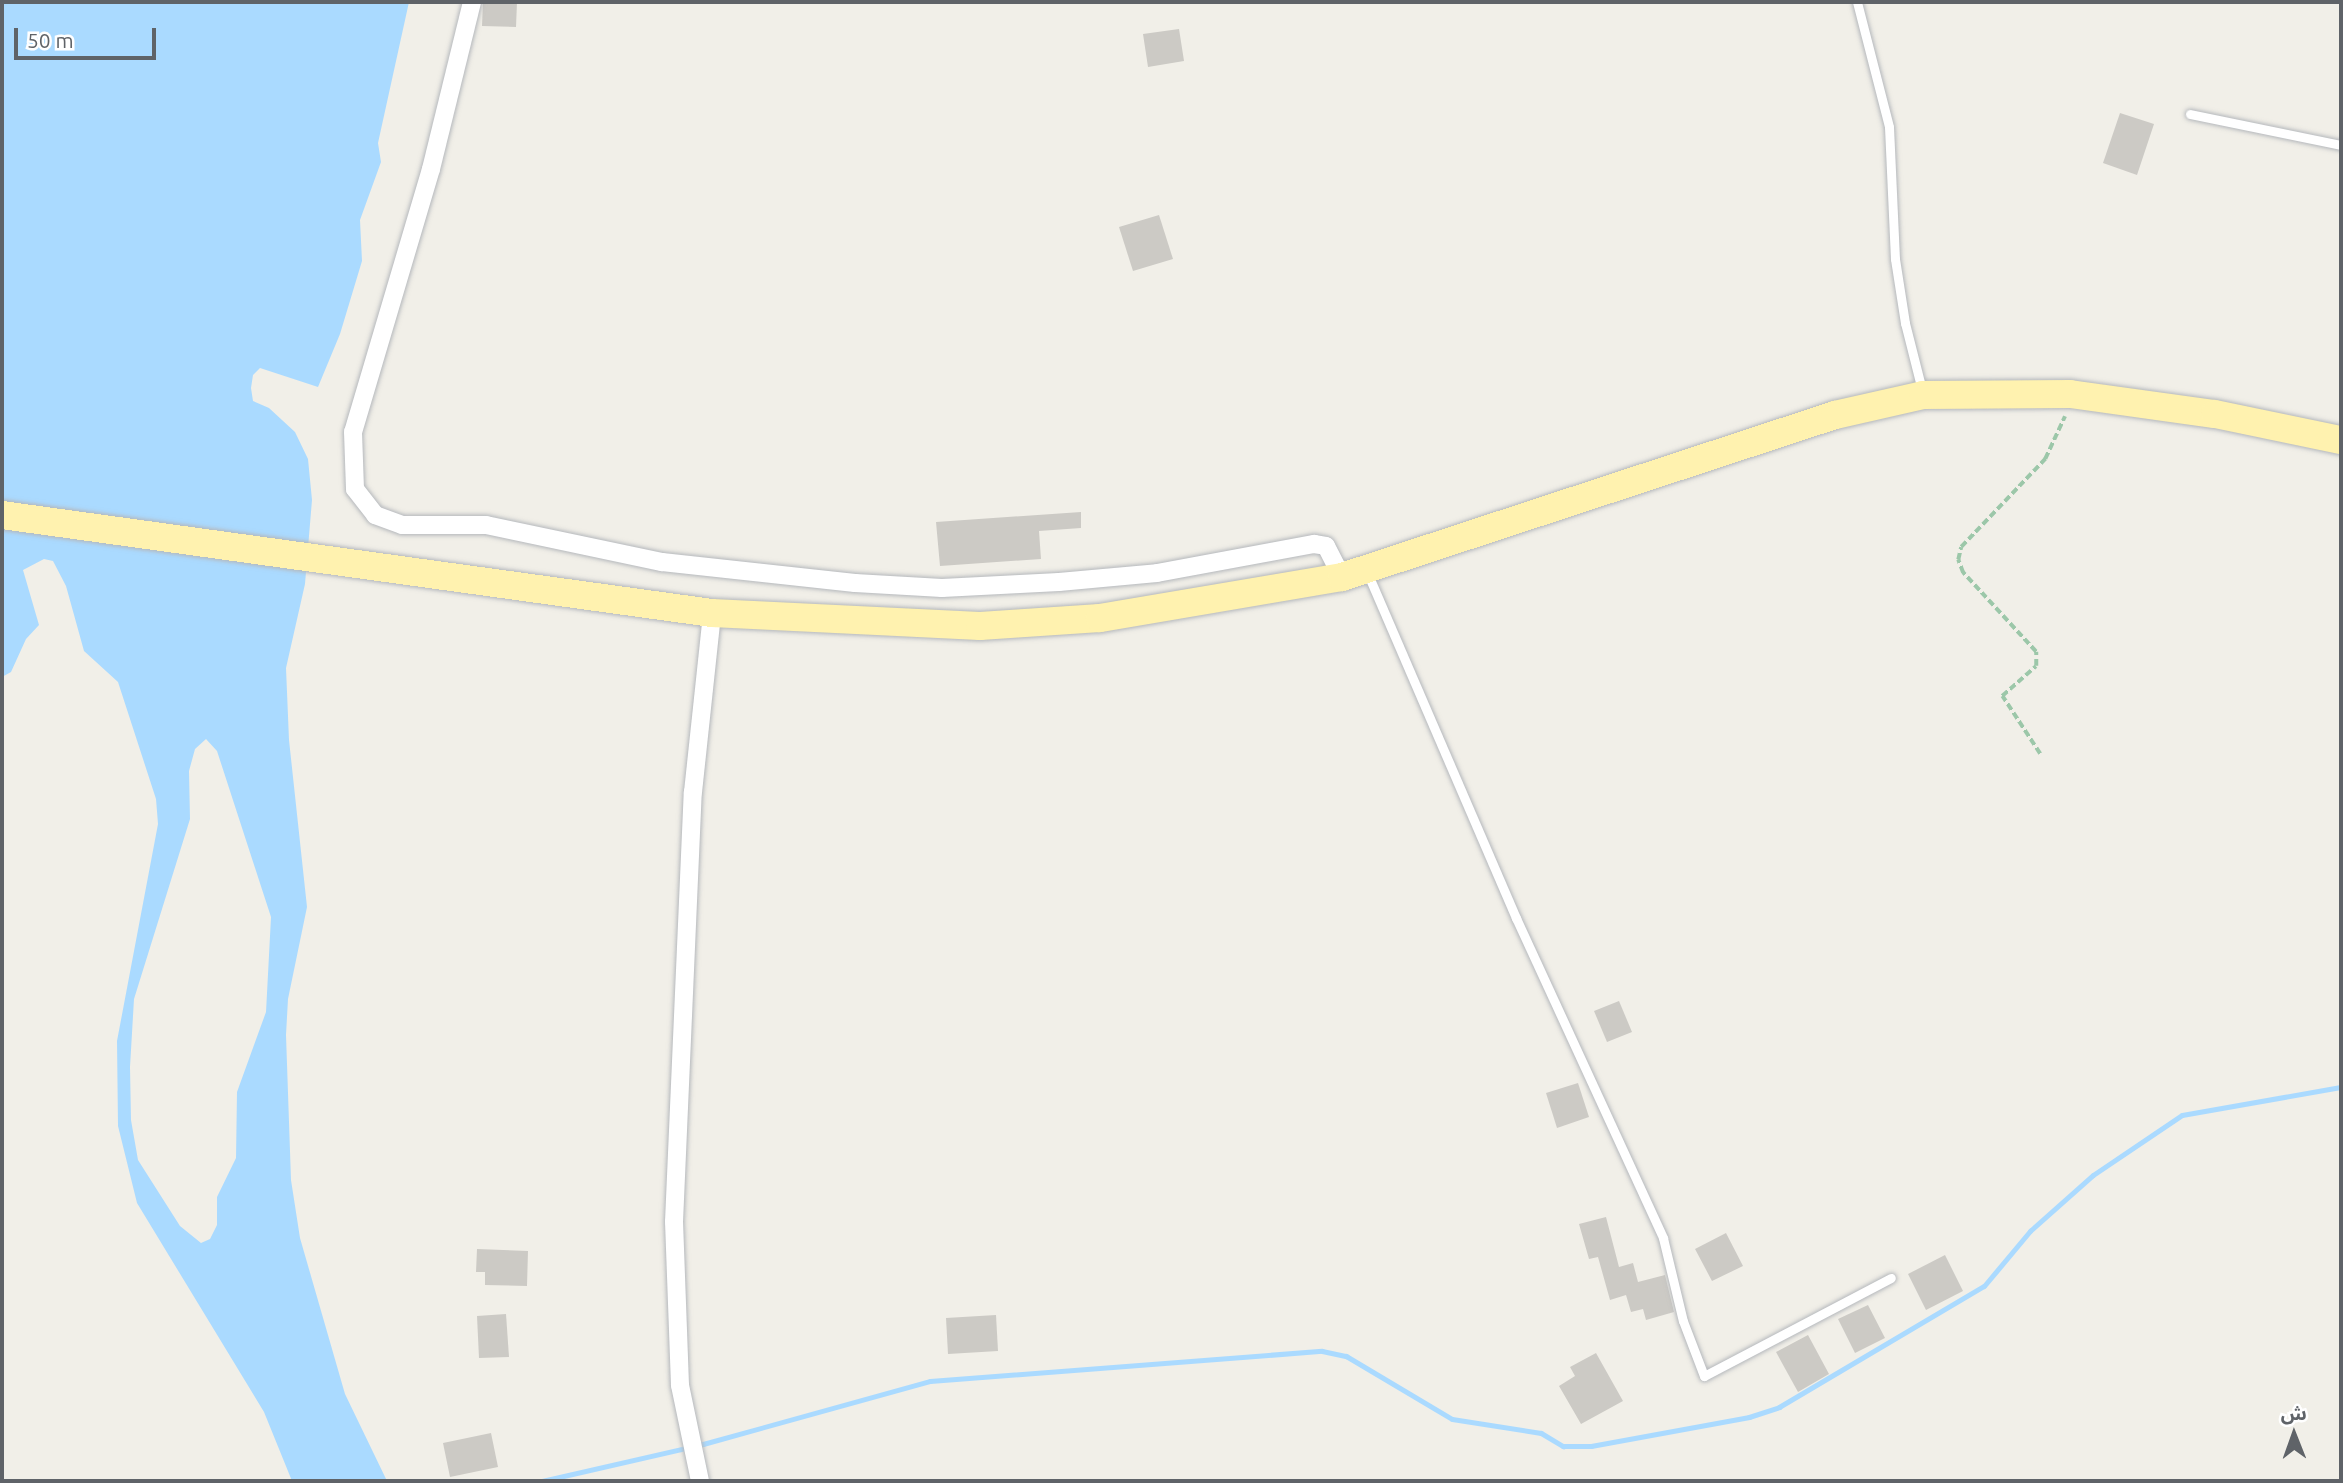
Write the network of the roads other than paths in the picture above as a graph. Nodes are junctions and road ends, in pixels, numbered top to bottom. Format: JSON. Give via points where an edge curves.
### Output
{"nodes":[{"id":1,"x":472,"y":2,"type":"edge"},
{"id":2,"x":1857,"y":2,"type":"edge"},
{"id":3,"x":2190,"y":114,"type":"dead end"},
{"id":4,"x":2341,"y":145,"type":"edge"},
{"id":5,"x":1923,"y":395,"type":"junction"},
{"id":6,"x":2341,"y":440,"type":"edge"},
{"id":7,"x":2,"y":515,"type":"edge"},
{"id":8,"x":1354,"y":574,"type":"junction"},
{"id":9,"x":712,"y":613,"type":"junction"},
{"id":10,"x":1891,"y":1278,"type":"dead end"},
{"id":11,"x":699,"y":1481,"type":"edge"}],
"edges":[{"from":1,"to":8,"type":"street","via":[[431,169],[353,432],[355,489],[375,515],[402,525],[486,525],[621,556],[855,583],[942,588],[1059,582],[1157,573],[1314,544],[1326,546]]},
{"from":2,"to":5,"type":"lane","via":[[1889,127],[1895,259]]},
{"from":3,"to":4,"type":"lane"},
{"from":5,"to":6,"type":"main road","via":[[2070,394],[2215,414]]},
{"from":5,"to":8,"type":"main road","via":[[1835,415]]},
{"from":7,"to":9,"type":"main road","via":[[475,584]]},
{"from":8,"to":9,"type":"main road","via":[[1100,618],[980,626]]},
{"from":8,"to":10,"type":"lane","via":[[1662,1238],[1683,1321],[1704,1376]]},
{"from":9,"to":11,"type":"street","via":[[693,792],[676,1162],[675,1312],[689,1437]]}]}
